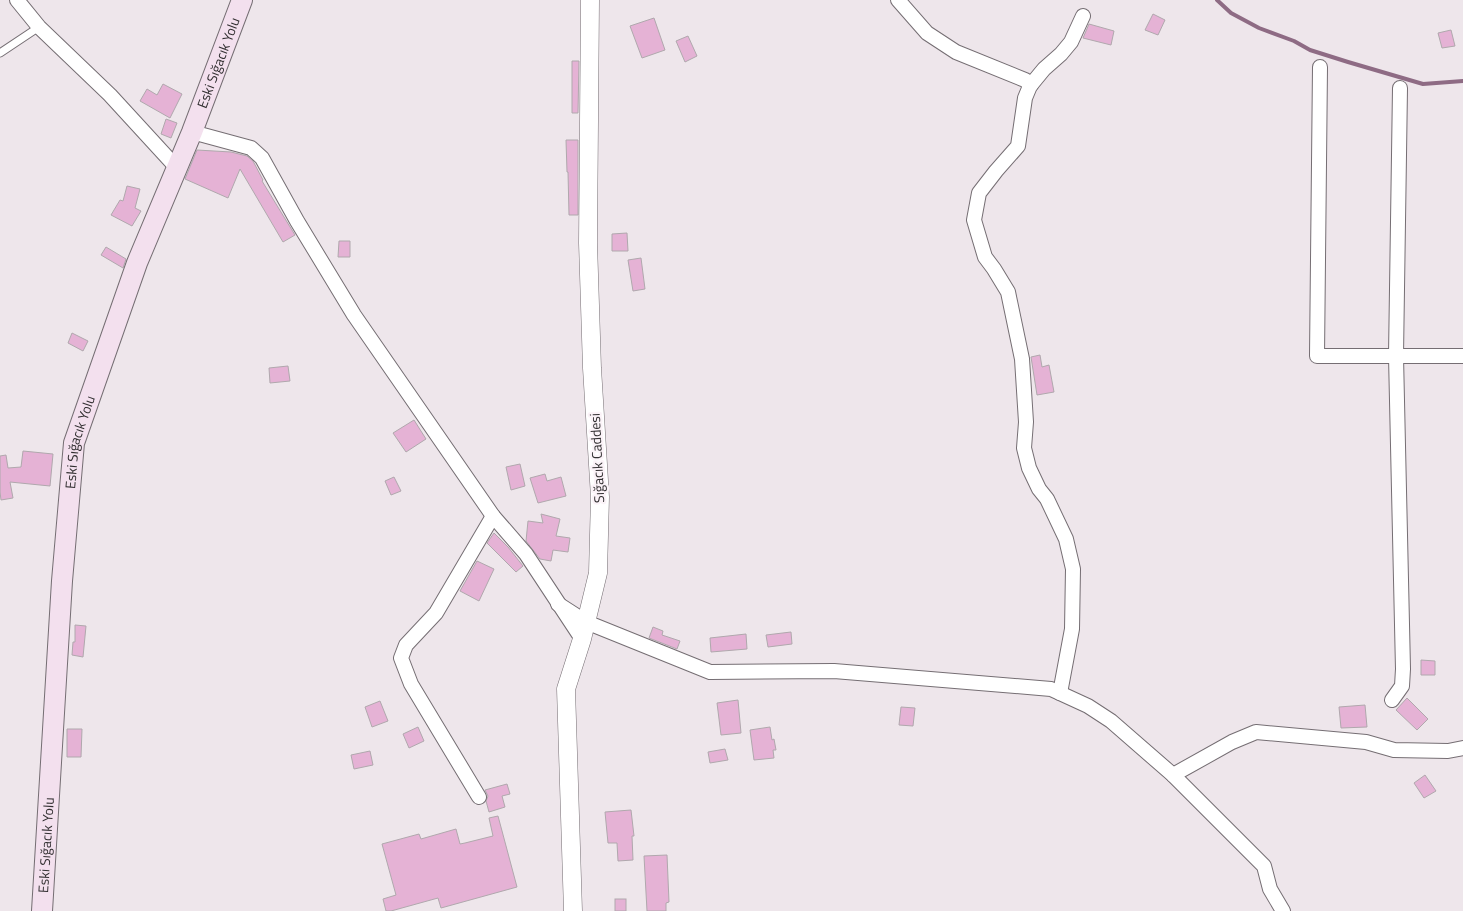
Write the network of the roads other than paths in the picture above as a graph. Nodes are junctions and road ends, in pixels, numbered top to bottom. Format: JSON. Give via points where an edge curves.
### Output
{"nodes":[{"id":1,"x":17,"y":0,"type":"edge"},
{"id":2,"x":242,"y":0,"type":"edge"},
{"id":3,"x":590,"y":0,"type":"edge"},
{"id":4,"x":898,"y":0,"type":"edge"},
{"id":5,"x":1083,"y":16,"type":"dead end"},
{"id":6,"x":40,"y":26,"type":"junction"},
{"id":7,"x":0,"y":53,"type":"edge"},
{"id":8,"x":1320,"y":67,"type":"dead end"},
{"id":9,"x":1031,"y":85,"type":"junction"},
{"id":10,"x":1400,"y":88,"type":"dead end"},
{"id":11,"x":192,"y":132,"type":"junction"},
{"id":12,"x":177,"y":168,"type":"junction"},
{"id":13,"x":1396,"y":356,"type":"junction"},
{"id":14,"x":1463,"y":356,"type":"edge"},
{"id":15,"x":493,"y":516,"type":"junction"},
{"id":16,"x":558,"y":604,"type":"junction"},
{"id":17,"x":586,"y":622,"type":"junction"},
{"id":18,"x":582,"y":639,"type":"junction"},
{"id":19,"x":1060,"y":693,"type":"junction"},
{"id":20,"x":1392,"y":700,"type":"dead end"},
{"id":21,"x":1463,"y":748,"type":"edge"},
{"id":22,"x":1173,"y":775,"type":"junction"},
{"id":23,"x":479,"y":797,"type":"dead end"},
{"id":24,"x":42,"y":911,"type":"edge"},
{"id":25,"x":573,"y":911,"type":"edge"},
{"id":26,"x":1283,"y":911,"type":"edge"}],
"edges":[{"from":1,"to":6,"type":"street"},
{"from":2,"to":11,"type":"main road","name":"Eski Sığacık Yolu"},
{"from":3,"to":17,"type":"street","name":"Sığacık Caddesi","via":[[588,243],[600,498],[598,573]]},
{"from":4,"to":9,"type":"street","via":[[927,33],[956,52]]},
{"from":5,"to":9,"type":"street","via":[[1071,42]]},
{"from":6,"to":7,"type":"lane"},
{"from":6,"to":12,"type":"street","via":[[110,94]]},
{"from":8,"to":13,"type":"street","via":[[1317,356]]},
{"from":9,"to":19,"type":"street","via":[[1025,98],[1018,146],[979,192],[974,220],[985,257],[1008,292],[1022,359],[1026,422],[1024,448],[1028,468],[1066,539],[1073,569],[1072,629]]},
{"from":10,"to":13,"type":"street"},
{"from":11,"to":12,"type":"main road","name":"Eski Sığacık Yolu"},
{"from":11,"to":15,"type":"street","via":[[251,148],[262,158],[354,315]]},
{"from":12,"to":24,"type":"main road","name":"Eski Sığacık Yolu","via":[[137,263],[74,444],[62,581]]},
{"from":13,"to":14,"type":"street"},
{"from":13,"to":20,"type":"street","via":[[1403,669],[1402,686]]},
{"from":15,"to":16,"type":"street","via":[[526,554]]},
{"from":15,"to":23,"type":"street","via":[[436,613],[406,645],[401,658],[411,684]]},
{"from":16,"to":17,"type":"street"},
{"from":16,"to":18,"type":"street"},
{"from":17,"to":18,"type":"street","name":"Sığacık Caddesi"},
{"from":17,"to":19,"type":"street","via":[[710,672],[834,670],[1051,689]]},
{"from":18,"to":25,"type":"street","name":"Sığacık Caddesi","via":[[566,689]]},
{"from":19,"to":22,"type":"street","via":[[1111,721]]},
{"from":21,"to":22,"type":"street","via":[[1448,751],[1394,750],[1366,742],[1256,732]]},
{"from":22,"to":26,"type":"street","via":[[1264,866],[1270,889]]}]}
